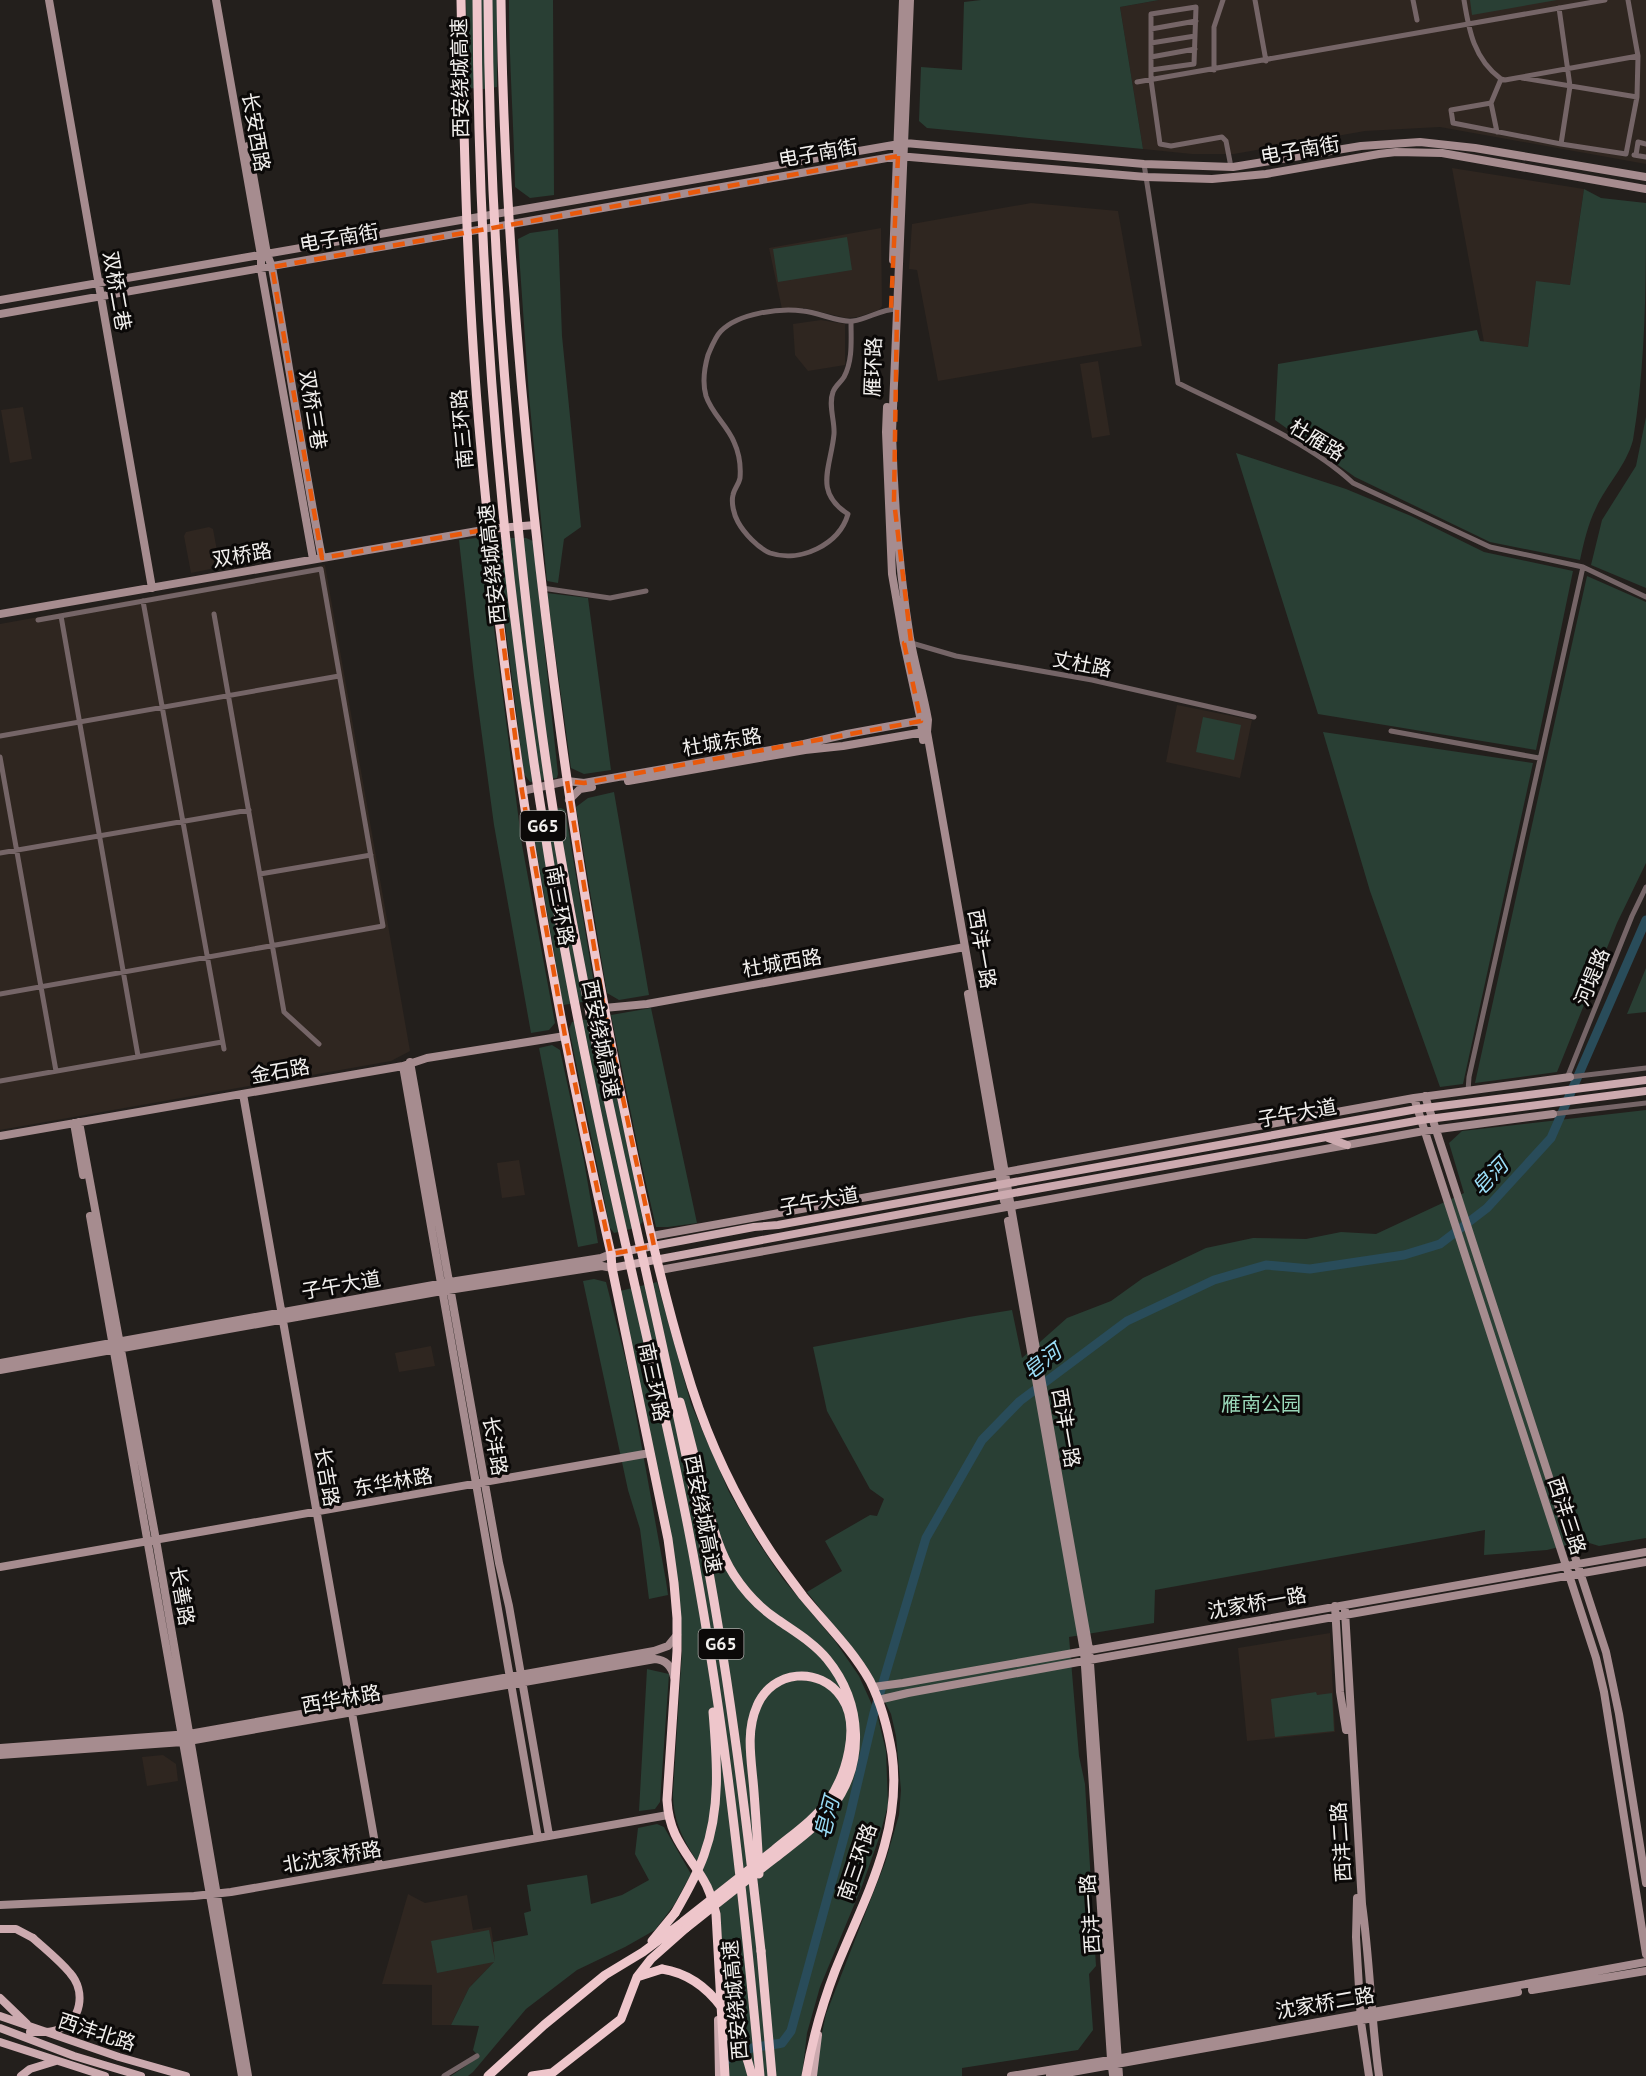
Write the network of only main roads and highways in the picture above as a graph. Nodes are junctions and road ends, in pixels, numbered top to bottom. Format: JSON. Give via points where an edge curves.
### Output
{"nodes":[{"id":1,"x":461,"y":0,"type":"edge"},
{"id":2,"x":477,"y":0,"type":"edge"},
{"id":3,"x":488,"y":0,"type":"edge"},
{"id":4,"x":501,"y":0,"type":"edge"},
{"id":5,"x":535,"y":525,"type":"junction"},
{"id":6,"x":489,"y":529,"type":"junction"},
{"id":7,"x":1646,"y":1080,"type":"edge"},
{"id":8,"x":1646,"y":1091,"type":"edge"},
{"id":9,"x":1323,"y":1125,"type":"junction"},
{"id":10,"x":1325,"y":1137,"type":"junction"},
{"id":11,"x":1347,"y":1145,"type":"road end"},
{"id":12,"x":653,"y":1241,"type":"junction"},
{"id":13,"x":611,"y":1254,"type":"junction"},
{"id":14,"x":659,"y":1265,"type":"junction"},
{"id":15,"x":612,"y":1268,"type":"junction"},
{"id":16,"x":661,"y":1340,"type":"junction"},
{"id":17,"x":708,"y":1638,"type":"junction"},
{"id":18,"x":684,"y":1925,"type":"junction"},
{"id":19,"x":0,"y":1929,"type":"edge"},
{"id":20,"x":761,"y":1951,"type":"junction"},
{"id":21,"x":643,"y":1952,"type":"junction"},
{"id":22,"x":637,"y":1977,"type":"junction"},
{"id":23,"x":719,"y":1978,"type":"junction"},
{"id":24,"x":0,"y":1998,"type":"edge"},
{"id":25,"x":821,"y":2013,"type":"junction"},
{"id":26,"x":0,"y":2016,"type":"edge"},
{"id":27,"x":0,"y":2021,"type":"edge"},
{"id":28,"x":0,"y":2028,"type":"edge"},
{"id":29,"x":29,"y":2029,"type":"junction"},
{"id":30,"x":0,"y":2042,"type":"edge"},
{"id":31,"x":58,"y":2061,"type":"junction"},
{"id":32,"x":489,"y":2075,"type":"edge"},
{"id":33,"x":21,"y":2076,"type":"edge"},
{"id":34,"x":105,"y":2076,"type":"edge"},
{"id":35,"x":141,"y":2076,"type":"edge"},
{"id":36,"x":165,"y":2076,"type":"edge"},
{"id":37,"x":186,"y":2076,"type":"edge"},
{"id":38,"x":532,"y":2076,"type":"edge"},
{"id":39,"x":719,"y":2076,"type":"edge"},
{"id":40,"x":725,"y":2076,"type":"edge"},
{"id":41,"x":752,"y":2076,"type":"edge"},
{"id":42,"x":760,"y":2076,"type":"edge"},
{"id":43,"x":772,"y":2076,"type":"edge"},
{"id":44,"x":806,"y":2076,"type":"edge"},
{"id":45,"x":813,"y":2076,"type":"edge"}],
"edges":[{"from":1,"to":6,"type":"highway","name":"南三环路","via":[[466,219]]},
{"from":2,"to":17,"type":"highway","name":"西安绕城高速","number":"G65","bridge":true,"via":[[483,242],[493,390],[527,713],[545,838],[592,1089],[665,1415]]},
{"from":3,"to":16,"type":"highway","name":"西安绕城高速","number":"G65","bridge":true,"via":[[506,405],[539,711],[583,980]]},
{"from":4,"to":5,"type":"highway","name":"南三环路","via":[[508,212]]},
{"from":5,"to":6,"type":"main road"},
{"from":5,"to":12,"type":"highway","name":"南三环路","via":[[569,800],[604,1008]]},
{"from":6,"to":13,"type":"highway","name":"南三环路","via":[[522,791],[565,1036]]},
{"from":7,"to":9,"type":"main road","name":"子午大道","via":[[1417,1108]]},
{"from":8,"to":10,"type":"main road","name":"子午大道","via":[[1431,1118]]},
{"from":9,"to":10,"type":"main road"},
{"from":9,"to":12,"type":"main road","name":"子午大道","via":[[778,1226]]},
{"from":10,"to":11,"type":"main road"},
{"from":10,"to":14,"type":"main road","name":"子午大道","via":[[1006,1194]]},
{"from":12,"to":13,"type":"main road","name":"子午大道"},
{"from":12,"to":14,"type":"highway","name":"南三环路"},
{"from":13,"to":15,"type":"highway","name":"南三环路"},
{"from":14,"to":15,"type":"main road","name":"子午大道"},
{"from":14,"to":25,"type":"highway","name":"南三环路","via":[[696,1401],[717,1454],[775,1557],[855,1658],[873,1687],[892,1752],[894,1782],[887,1840]]},
{"from":15,"to":23,"type":"highway","name":"南三环路","via":[[674,1583],[677,1635],[668,1815],[680,1847],[711,1896],[716,1914]]},
{"from":16,"to":18,"type":"highway","bridge":true,"via":[[721,1553],[744,1590],[826,1658],[849,1696],[856,1732],[850,1773],[830,1810],[787,1848]]},
{"from":16,"to":20,"type":"highway","name":"西安绕城高速","number":"G65","bridge":true,"via":[[717,1620]]},
{"from":17,"to":21,"type":"highway","bridge":true,"via":[[718,1771],[711,1832],[694,1880]]},
{"from":17,"to":42,"type":"highway","name":"西安绕城高速","number":"G65","bridge":true,"via":[[742,1889]]},
{"from":18,"to":20,"type":"highway","bridge":true,"via":[[733,1882],[749,1869],[757,1863],[765,1857],[782,1844],[809,1821],[839,1783],[849,1749],[847,1709],[835,1689],[814,1677],[792,1677],[770,1686],[752,1719],[750,1741],[758,1843],[758,1855],[759,1867]]},
{"from":18,"to":21,"type":"highway"},
{"from":18,"to":22,"type":"highway"},
{"from":19,"to":29,"type":"main road","bridge":true,"via":[[16,1929],[33,1938],[71,1973],[80,1994],[79,2007],[66,2026],[57,2030]]},
{"from":20,"to":43,"type":"highway","name":"西安绕城高速","number":"G65"},
{"from":21,"to":32,"type":"highway","via":[[605,1975]]},
{"from":22,"to":38,"type":"highway","via":[[621,2019],[552,2073]]},
{"from":22,"to":41,"type":"highway","bridge":true,"via":[[662,1969],[692,1979],[717,2002],[741,2039]]},
{"from":23,"to":39,"type":"main road","name":"南三环路"},
{"from":23,"to":40,"type":"highway","name":"南三环路","bridge":true},
{"from":24,"to":29,"type":"main road"},
{"from":25,"to":44,"type":"highway","name":"南三环路"},
{"from":25,"to":45,"type":"main road","name":"南三环路"},
{"from":26,"to":29,"type":"main road","name":"西沣北路"},
{"from":27,"to":29,"type":"main road"},
{"from":28,"to":35,"type":"main road"},
{"from":29,"to":36,"type":"main road","via":[[85,2052]]},
{"from":29,"to":37,"type":"main road","name":"西沣北路"},
{"from":30,"to":31,"type":"main road","name":"西沣北路"},
{"from":31,"to":33,"type":"main road","via":[[30,2069]]},
{"from":31,"to":34,"type":"main road","name":"西沣北路"}]}
